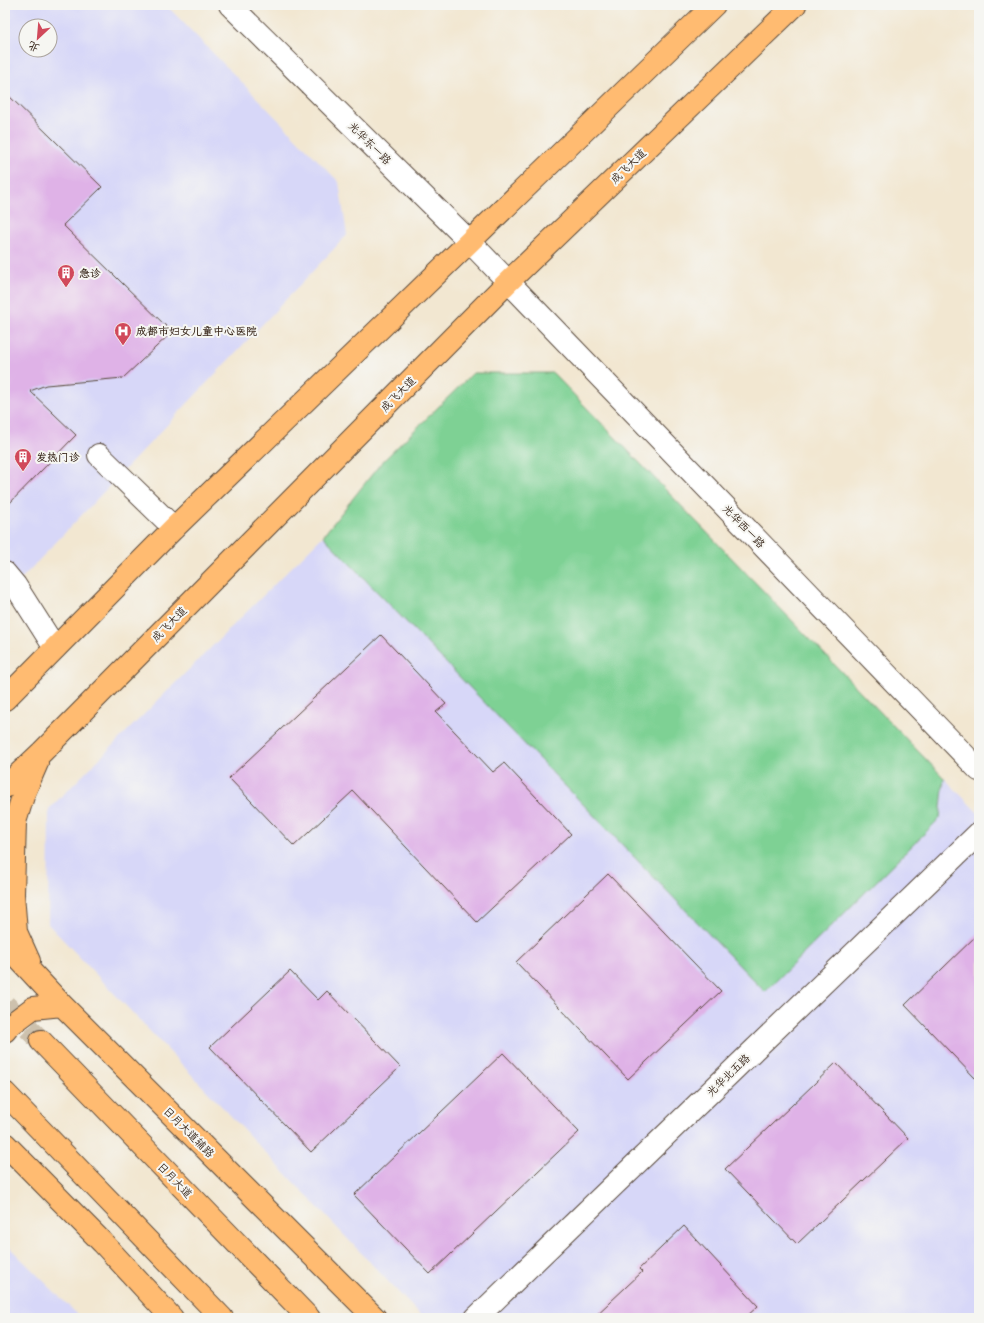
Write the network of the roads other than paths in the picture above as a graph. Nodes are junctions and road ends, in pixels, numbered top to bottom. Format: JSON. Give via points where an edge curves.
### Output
{"nodes":[{"id":1,"x":230,"y":5,"type":"edge"},
{"id":2,"x":714,"y":5,"type":"edge"},
{"id":3,"x":794,"y":5,"type":"edge"},
{"id":4,"x":470,"y":242,"type":"junction"},
{"id":5,"x":508,"y":282,"type":"junction"},
{"id":6,"x":99,"y":455,"type":"dead end"},
{"id":7,"x":174,"y":528,"type":"junction"},
{"id":8,"x":5,"y":573,"type":"edge"},
{"id":9,"x":55,"y":648,"type":"junction"},
{"id":10,"x":5,"y":699,"type":"edge"},
{"id":11,"x":42,"y":752,"type":"junction"},
{"id":12,"x":979,"y":770,"type":"edge"},
{"id":13,"x":5,"y":788,"type":"edge"},
{"id":14,"x":979,"y":833,"type":"edge"},
{"id":15,"x":5,"y":944,"type":"edge"},
{"id":16,"x":35,"y":975,"type":"junction"},
{"id":17,"x":62,"y":1004,"type":"junction"},
{"id":18,"x":5,"y":1031,"type":"edge"},
{"id":19,"x":41,"y":1041,"type":"tunnel mouth"},
{"id":20,"x":5,"y":1094,"type":"edge"},
{"id":21,"x":5,"y":1144,"type":"edge"},
{"id":22,"x":172,"y":1318,"type":"edge"},
{"id":23,"x":222,"y":1318,"type":"edge"},
{"id":24,"x":309,"y":1318,"type":"edge"},
{"id":25,"x":375,"y":1318,"type":"edge"},
{"id":26,"x":476,"y":1318,"type":"edge"}],
"edges":[{"from":1,"to":4,"type":"street","name":"光华东一路"},
{"from":2,"to":4,"type":"main road"},
{"from":3,"to":5,"type":"main road","name":"成飞大道"},
{"from":4,"to":5,"type":"street","name":"光华东一路"},
{"from":4,"to":7,"type":"main road"},
{"from":5,"to":11,"type":"main road","name":"成飞大道"},
{"from":5,"to":12,"type":"street","name":"光华西一路"},
{"from":6,"to":7,"type":"street"},
{"from":7,"to":9,"type":"main road"},
{"from":8,"to":9,"type":"street","via":[[16,585]]},
{"from":9,"to":10,"type":"main road"},
{"from":11,"to":13,"type":"main road","name":"成飞大道"},
{"from":11,"to":16,"type":"main road","via":[[24,793],[15,822],[13,894],[16,932]]},
{"from":14,"to":26,"type":"street","name":"光华北五路"},
{"from":15,"to":16,"type":"main road","name":"日月大道辅路"},
{"from":16,"to":17,"type":"main road","name":"日月大道辅路"},
{"from":17,"to":18,"type":"main road","via":[[33,1008]]},
{"from":17,"to":25,"type":"main road","name":"日月大道辅路"},
{"from":19,"to":24,"type":"main road","name":"日月大道"},
{"from":20,"to":23,"type":"main road"},
{"from":21,"to":22,"type":"main road","via":[[103,1243]]}]}
